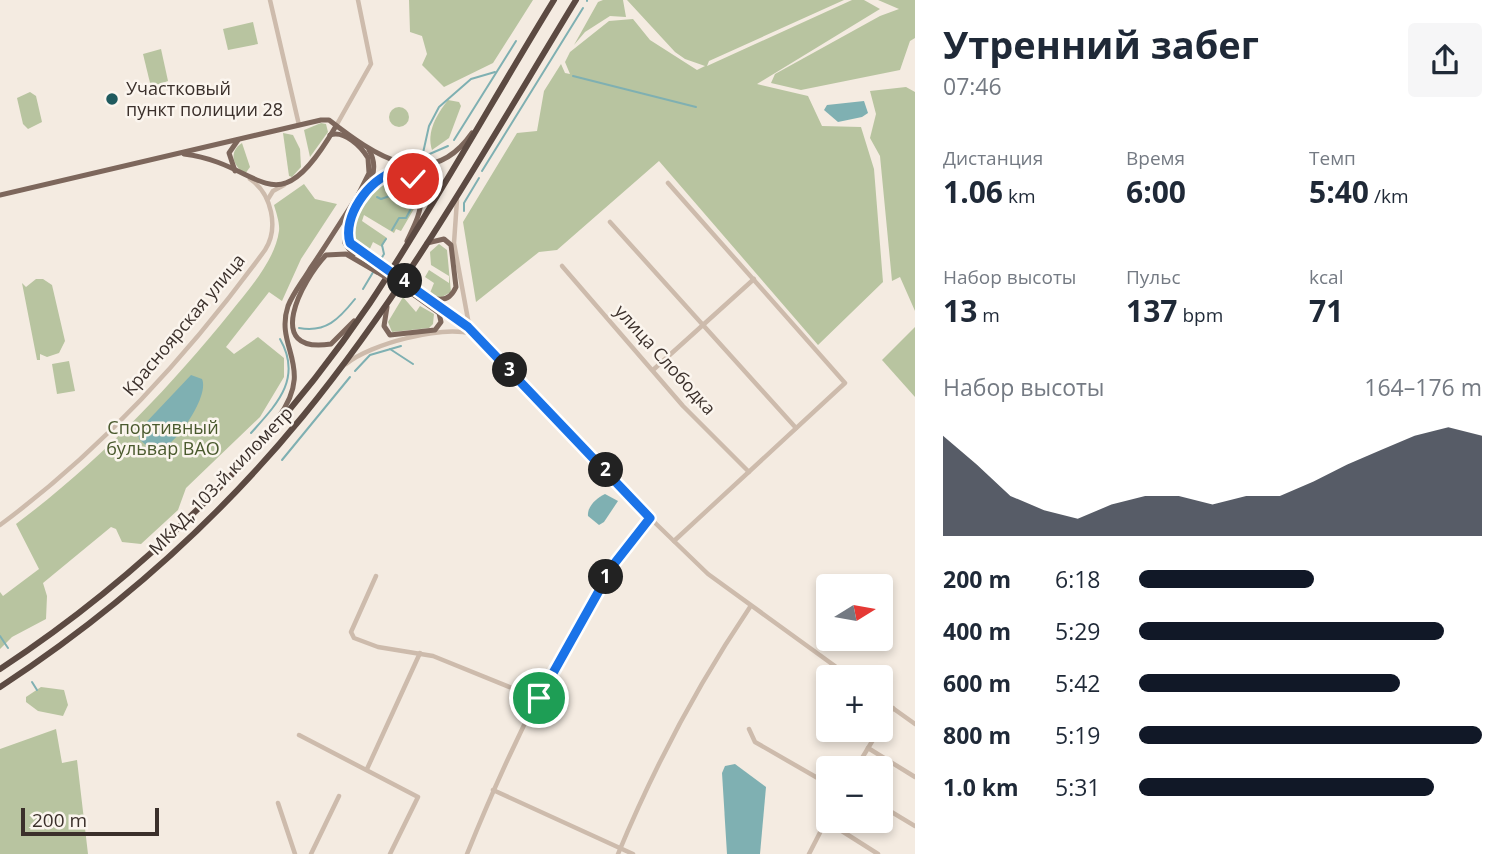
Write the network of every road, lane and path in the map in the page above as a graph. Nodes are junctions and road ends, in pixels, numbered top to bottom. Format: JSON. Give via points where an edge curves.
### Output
{"nodes":[{"id":1,"x":270,"y":0,"type":"edge"},
{"id":2,"x":358,"y":0,"type":"edge"},
{"id":3,"x":554,"y":0,"type":"edge"},
{"id":4,"x":576,"y":0,"type":"edge"},
{"id":5,"x":487,"y":110,"type":"junction"},
{"id":6,"x":345,"y":111,"type":"junction"},
{"id":7,"x":321,"y":120,"type":"junction"},
{"id":8,"x":299,"y":125,"type":"junction"},
{"id":9,"x":336,"y":126,"type":"junction"},
{"id":10,"x":330,"y":135,"type":"junction"},
{"id":11,"x":242,"y":138,"type":"junction"},
{"id":12,"x":364,"y":145,"type":"junction"},
{"id":13,"x":172,"y":154,"type":"junction"},
{"id":14,"x":237,"y":173,"type":"junction"},
{"id":15,"x":250,"y":179,"type":"junction"},
{"id":16,"x":288,"y":183,"type":"junction"},
{"id":17,"x":668,"y":183,"type":"dead end"},
{"id":18,"x":459,"y":189,"type":"junction"},
{"id":19,"x":363,"y":192,"type":"junction"},
{"id":20,"x":0,"y":195,"type":"edge"},
{"id":21,"x":268,"y":204,"type":"junction"},
{"id":22,"x":610,"y":222,"type":"dead end"},
{"id":23,"x":424,"y":244,"type":"junction"},
{"id":24,"x":357,"y":258,"type":"junction"},
{"id":25,"x":396,"y":261,"type":"junction"},
{"id":26,"x":562,"y":266,"type":"dead end"},
{"id":27,"x":379,"y":269,"type":"junction"},
{"id":28,"x":754,"y":279,"type":"junction"},
{"id":29,"x":393,"y":295,"type":"junction"},
{"id":30,"x":369,"y":303,"type":"junction"},
{"id":31,"x":432,"y":303,"type":"junction"},
{"id":32,"x":703,"y":325,"type":"junction"},
{"id":33,"x":473,"y":333,"type":"junction"},
{"id":34,"x":340,"y":369,"type":"junction"},
{"id":35,"x":653,"y":370,"type":"junction"},
{"id":36,"x":796,"y":428,"type":"junction"},
{"id":37,"x":262,"y":442,"type":"junction"},
{"id":38,"x":749,"y":472,"type":"junction"},
{"id":39,"x":650,"y":518,"type":"junction"},
{"id":40,"x":0,"y":525,"type":"edge"},
{"id":41,"x":674,"y":541,"type":"junction"},
{"id":42,"x":376,"y":576,"type":"dead end"},
{"id":43,"x":750,"y":607,"type":"junction"},
{"id":44,"x":420,"y":653,"type":"junction"},
{"id":45,"x":833,"y":665,"type":"edge"},
{"id":46,"x":0,"y":668,"type":"edge"},
{"id":47,"x":0,"y":687,"type":"edge"},
{"id":48,"x":539,"y":698,"type":"junction"},
{"id":49,"x":893,"y":708,"type":"edge"},
{"id":50,"x":915,"y":723,"type":"edge"},
{"id":51,"x":749,"y":729,"type":"dead end"},
{"id":52,"x":299,"y":735,"type":"dead end"},
{"id":53,"x":872,"y":742,"type":"edge"},
{"id":54,"x":868,"y":748,"type":"junction"},
{"id":55,"x":863,"y":756,"type":"edge"},
{"id":56,"x":367,"y":769,"type":"junction"},
{"id":57,"x":816,"y":777,"type":"edge"},
{"id":58,"x":915,"y":778,"type":"edge"},
{"id":59,"x":493,"y":790,"type":"junction"},
{"id":60,"x":339,"y":796,"type":"dead end"},
{"id":61,"x":278,"y":803,"type":"dead end"},
{"id":62,"x":893,"y":813,"type":"edge"},
{"id":63,"x":915,"y":826,"type":"edge"},
{"id":64,"x":820,"y":833,"type":"edge"},
{"id":65,"x":847,"y":833,"type":"edge"},
{"id":66,"x":619,"y":851,"type":"edge"},
{"id":67,"x":295,"y":854,"type":"edge"},
{"id":68,"x":311,"y":854,"type":"edge"},
{"id":69,"x":390,"y":854,"type":"edge"},
{"id":70,"x":467,"y":854,"type":"edge"},
{"id":71,"x":633,"y":854,"type":"edge"},
{"id":72,"x":809,"y":854,"type":"edge"},
{"id":73,"x":878,"y":854,"type":"edge"}],
"edges":[{"from":1,"to":8,"type":"street"},
{"from":2,"to":6,"type":"street","via":[[371,60]]},
{"from":3,"to":5,"type":"highway","name":"МКАД, 103-й километр"},
{"from":4,"to":18,"type":"highway","name":"МКАД, 103-й километр"},
{"from":5,"to":12,"type":"main road","via":[[458,150],[427,165],[397,163]]},
{"from":5,"to":25,"type":"highway","name":"МКАД, 103-й километр"},
{"from":6,"to":7,"type":"street"},
{"from":6,"to":9,"type":"street"},
{"from":7,"to":8,"type":"main road"},
{"from":7,"to":9,"type":"main road"},
{"from":8,"to":11,"type":"main road"},
{"from":9,"to":10,"type":"main road"},
{"from":9,"to":12,"type":"main road"},
{"from":10,"to":16,"type":"main road","via":[[303,173]]},
{"from":10,"to":19,"type":"main road","via":[[345,136],[368,158]]},
{"from":11,"to":13,"type":"main road"},
{"from":11,"to":14,"type":"main road","via":[[229,153]]},
{"from":12,"to":19,"type":"main road","via":[[374,164]]},
{"from":13,"to":14,"type":"main road","via":[[201,157]]},
{"from":13,"to":20,"type":"main road"},
{"from":14,"to":15,"type":"main road"},
{"from":15,"to":16,"type":"main road","via":[[273,185]]},
{"from":15,"to":21,"type":"street","via":[[263,191]]},
{"from":16,"to":21,"type":"street","via":[[270,194]]},
{"from":17,"to":28,"type":"street"},
{"from":18,"to":23,"type":"highway","name":"МКАД, 103-й километр"},
{"from":18,"to":33,"type":"street","via":[[454,243],[464,312]]},
{"from":19,"to":24,"type":"main road","via":[[343,227],[345,243]]},
{"from":19,"to":25,"type":"main road","via":[[394,172],[413,179],[421,190],[415,224]]},
{"from":19,"to":27,"type":"main road","via":[[348,237]]},
{"from":19,"to":37,"type":"main road","via":[[288,307],[285,331],[295,368],[293,388],[286,408]]},
{"from":21,"to":40,"type":"street","name":"Красноярская улица","via":[[273,227],[269,243],[204,329],[100,440]]},
{"from":22,"to":32,"type":"street"},
{"from":23,"to":29,"type":"highway","name":"МКАД, 103-й километр"},
{"from":23,"to":31,"type":"main road","via":[[444,239],[452,250],[457,287],[450,296]]},
{"from":24,"to":27,"type":"main road"},
{"from":24,"to":30,"type":"main road","via":[[334,252],[321,260],[291,310],[293,327],[308,343],[331,344]]},
{"from":25,"to":30,"type":"highway","name":"МКАД, 103-й километр"},
{"from":26,"to":35,"type":"street","name":"улица Слободка"},
{"from":27,"to":31,"type":"main road","bridge":true},
{"from":28,"to":32,"type":"street"},
{"from":28,"to":36,"type":"street","via":[[845,383]]},
{"from":29,"to":31,"type":"main road","via":[[383,318],[390,335],[435,330],[441,317]]},
{"from":29,"to":34,"type":"highway","name":"МКАД, 103-й километр"},
{"from":30,"to":37,"type":"highway","name":"МКАД, 103-й километр"},
{"from":31,"to":33,"type":"street"},
{"from":32,"to":35,"type":"street"},
{"from":32,"to":36,"type":"street"},
{"from":33,"to":34,"type":"street","via":[[432,334],[380,345]]},
{"from":33,"to":39,"type":"street"},
{"from":34,"to":47,"type":"highway","name":"МКАД, 103-й километр","via":[[273,452],[202,525],[134,587]]},
{"from":35,"to":38,"type":"street","name":"улица Слободка"},
{"from":36,"to":38,"type":"street"},
{"from":37,"to":46,"type":"highway","name":"МКАД, 103-й километр","via":[[124,575]]},
{"from":38,"to":41,"type":"street"},
{"from":39,"to":41,"type":"street"},
{"from":39,"to":48,"type":"street","via":[[614,564]]},
{"from":41,"to":43,"type":"street"},
{"from":42,"to":44,"type":"street","via":[[351,636],[378,647]]},
{"from":43,"to":45,"type":"street"},
{"from":43,"to":66,"type":"street","via":[[678,721]]},
{"from":44,"to":48,"type":"street"},
{"from":44,"to":56,"type":"street"},
{"from":48,"to":59,"type":"street"},
{"from":49,"to":50,"type":"street"},
{"from":51,"to":57,"type":"street","via":[[755,742]]},
{"from":52,"to":56,"type":"street"},
{"from":53,"to":54,"type":"street"},
{"from":54,"to":55,"type":"street"},
{"from":54,"to":58,"type":"street"},
{"from":56,"to":69,"type":"street","via":[[418,797]]},
{"from":59,"to":66,"type":"street"},
{"from":59,"to":70,"type":"street"},
{"from":60,"to":68,"type":"street"},
{"from":61,"to":67,"type":"street"},
{"from":62,"to":63,"type":"street"},
{"from":64,"to":72,"type":"street"},
{"from":65,"to":73,"type":"street"},
{"from":66,"to":71,"type":"street"}]}
